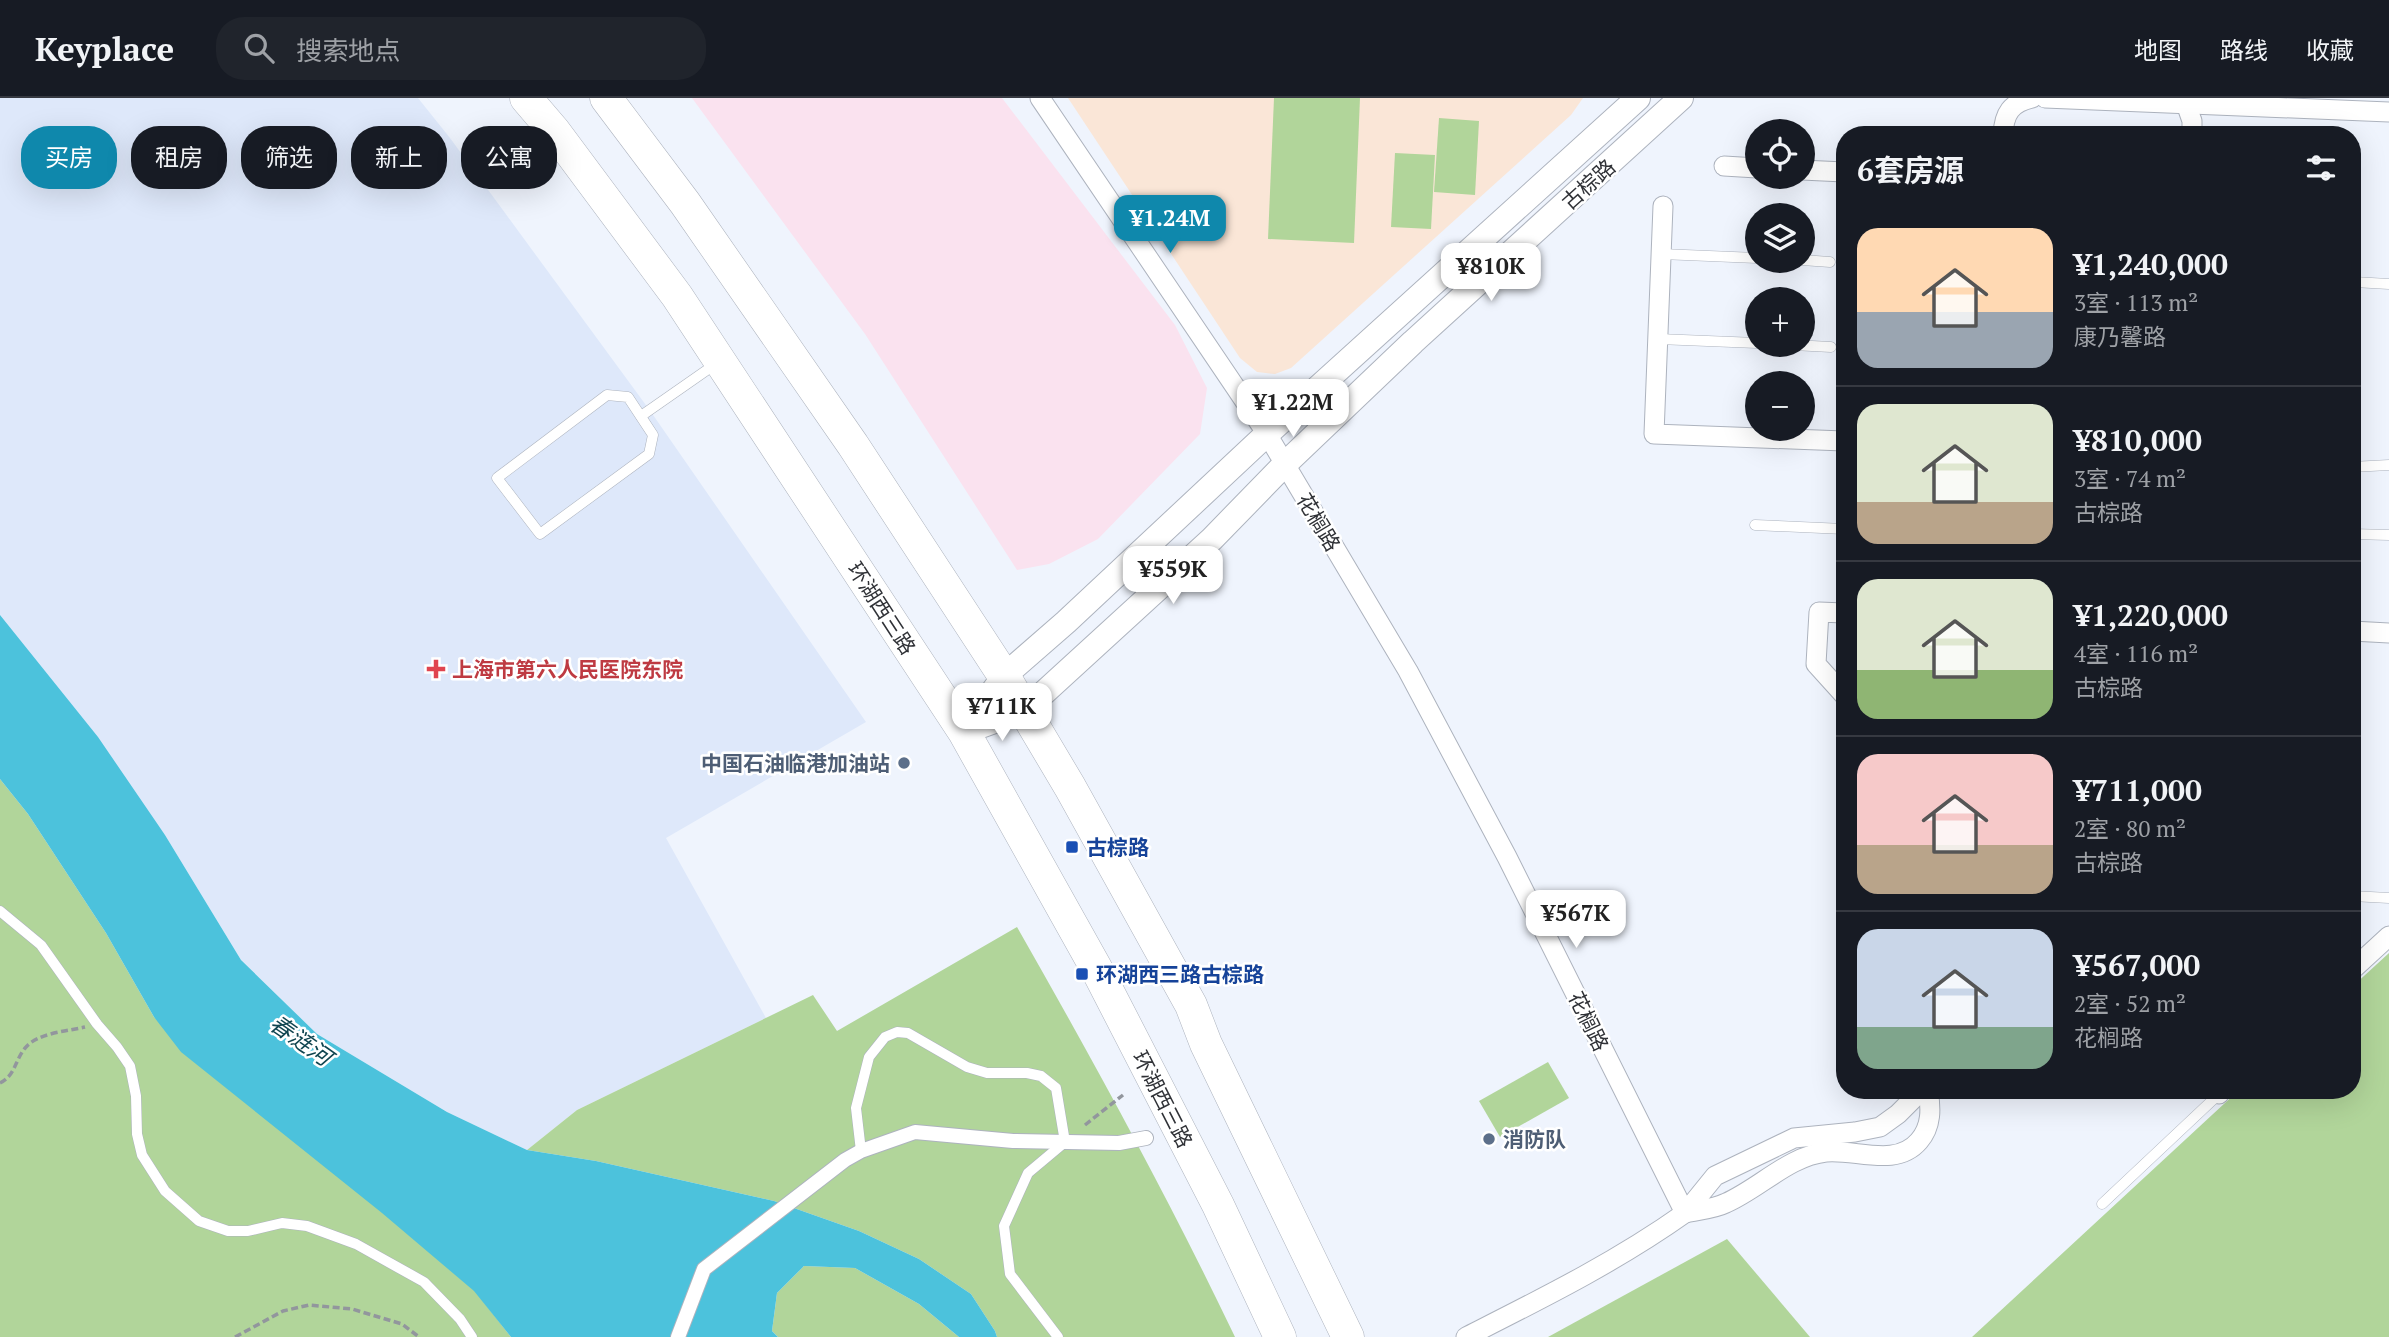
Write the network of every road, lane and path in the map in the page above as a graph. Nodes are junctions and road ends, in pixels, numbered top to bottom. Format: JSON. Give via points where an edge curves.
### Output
{"nodes":[{"id":1,"x":526,"y":98,"type":"edge"},
{"id":2,"x":607,"y":98,"type":"edge"},
{"id":3,"x":1040,"y":98,"type":"edge"},
{"id":4,"x":1638,"y":98,"type":"edge"},
{"id":5,"x":2032,"y":98,"type":"edge"},
{"id":6,"x":2045,"y":98,"type":"edge"},
{"id":7,"x":2185,"y":101,"type":"edge"},
{"id":8,"x":1668,"y":102,"type":"edge"},
{"id":9,"x":2389,"y":112,"type":"edge"},
{"id":10,"x":2004,"y":126,"type":"edge"},
{"id":11,"x":2192,"y":126,"type":"edge"},
{"id":12,"x":1724,"y":166,"type":"dead end"},
{"id":13,"x":1745,"y":167,"type":"edge"},
{"id":14,"x":1815,"y":171,"type":"edge"},
{"id":15,"x":1836,"y":172,"type":"edge"},
{"id":16,"x":1663,"y":206,"type":"dead end"},
{"id":17,"x":1661,"y":254,"type":"junction"},
{"id":18,"x":1745,"y":258,"type":"edge"},
{"id":19,"x":1815,"y":261,"type":"edge"},
{"id":20,"x":1830,"y":262,"type":"dead end"},
{"id":21,"x":2361,"y":282,"type":"edge"},
{"id":22,"x":2389,"y":284,"type":"edge"},
{"id":23,"x":1658,"y":339,"type":"junction"},
{"id":24,"x":1745,"y":343,"type":"edge"},
{"id":25,"x":1815,"y":346,"type":"edge"},
{"id":26,"x":1832,"y":346,"type":"dead end"},
{"id":27,"x":720,"y":360,"type":"junction"},
{"id":28,"x":641,"y":416,"type":"junction"},
{"id":29,"x":1267,"y":434,"type":"junction"},
{"id":30,"x":1836,"y":442,"type":"edge"},
{"id":31,"x":1285,"y":464,"type":"junction"},
{"id":32,"x":2389,"y":466,"type":"edge"},
{"id":33,"x":2361,"y":467,"type":"edge"},
{"id":34,"x":1755,"y":525,"type":"dead end"},
{"id":35,"x":1836,"y":529,"type":"edge"},
{"id":36,"x":2361,"y":534,"type":"edge"},
{"id":37,"x":2389,"y":535,"type":"edge"},
{"id":38,"x":1836,"y":612,"type":"edge"},
{"id":39,"x":2361,"y":631,"type":"edge"},
{"id":40,"x":2389,"y":632,"type":"edge"},
{"id":41,"x":1004,"y":676,"type":"junction"},
{"id":42,"x":1836,"y":686,"type":"edge"},
{"id":43,"x":1025,"y":710,"type":"junction"},
{"id":44,"x":964,"y":732,"type":"junction"},
{"id":45,"x":2361,"y":896,"type":"edge"},
{"id":46,"x":2389,"y":898,"type":"edge"},
{"id":47,"x":0,"y":911,"type":"edge"},
{"id":48,"x":2389,"y":936,"type":"edge"},
{"id":49,"x":2361,"y":962,"type":"edge"},
{"id":50,"x":97,"y":1024,"type":"junction"},
{"id":51,"x":0,"y":1083,"type":"edge"},
{"id":52,"x":1124,"y":1095,"type":"dead end"},
{"id":53,"x":1913,"y":1099,"type":"edge"},
{"id":54,"x":1930,"y":1099,"type":"edge"},
{"id":55,"x":2211,"y":1099,"type":"edge"},
{"id":56,"x":1146,"y":1138,"type":"dead end"},
{"id":57,"x":1065,"y":1142,"type":"junction"},
{"id":58,"x":861,"y":1151,"type":"junction"},
{"id":59,"x":2102,"y":1204,"type":"dead end"},
{"id":60,"x":1685,"y":1213,"type":"junction"},
{"id":61,"x":235,"y":1337,"type":"edge"},
{"id":62,"x":419,"y":1337,"type":"edge"},
{"id":63,"x":472,"y":1337,"type":"edge"},
{"id":64,"x":678,"y":1337,"type":"edge"},
{"id":65,"x":1058,"y":1337,"type":"edge"},
{"id":66,"x":1280,"y":1337,"type":"edge"},
{"id":67,"x":1348,"y":1337,"type":"edge"},
{"id":68,"x":1466,"y":1337,"type":"edge"}],
"edges":[{"from":1,"to":27,"type":"main road","name":"环湖西三路","via":[[669,285]]},
{"from":2,"to":41,"type":"main road","via":[[853,445]]},
{"from":3,"to":29,"type":"street","name":"花榈路"},
{"from":4,"to":29,"type":"street","name":"古棕路"},
{"from":5,"to":10,"type":"street","via":[[2010,108]]},
{"from":6,"to":7,"type":"street"},
{"from":7,"to":9,"type":"street"},
{"from":7,"to":11,"type":"street"},
{"from":8,"to":31,"type":"street","name":"古棕路"},
{"from":12,"to":13,"type":"street"},
{"from":14,"to":15,"type":"street"},
{"from":16,"to":17,"type":"street"},
{"from":17,"to":18,"type":"lane"},
{"from":17,"to":23,"type":"street"},
{"from":19,"to":20,"type":"lane"},
{"from":21,"to":22,"type":"lane"},
{"from":23,"to":24,"type":"lane"},
{"from":23,"to":30,"type":"street","via":[[1654,434]]},
{"from":25,"to":26,"type":"lane"},
{"from":27,"to":28,"type":"lane"},
{"from":27,"to":44,"type":"main road","name":"环湖西三路"},
{"from":28,"to":28,"type":"lane","via":[[628,397],[607,395],[497,478],[540,534],[649,454],[653,435]]},
{"from":29,"to":31,"type":"street","name":"花榈路"},
{"from":29,"to":41,"type":"street","name":"古棕路"},
{"from":31,"to":43,"type":"street","name":"古棕路","via":[[1212,539]]},
{"from":31,"to":60,"type":"street","name":"花榈路","via":[[1421,695]]},
{"from":32,"to":33,"type":"lane"},
{"from":34,"to":35,"type":"lane"},
{"from":36,"to":37,"type":"lane"},
{"from":38,"to":42,"type":"street","via":[[1819,612],[1816,664]]},
{"from":39,"to":40,"type":"street"},
{"from":41,"to":43,"type":"main road"},
{"from":41,"to":44,"type":"street","name":"古棕路"},
{"from":43,"to":44,"type":"street","name":"古棕路"},
{"from":43,"to":67,"type":"main road","via":[[1191,1005]]},
{"from":44,"to":66,"type":"main road","name":"环湖西三路","via":[[1096,968]]},
{"from":45,"to":46,"type":"lane"},
{"from":47,"to":50,"type":"lane","via":[[41,945]]},
{"from":48,"to":49,"type":"street"},
{"from":50,"to":51,"type":"path","via":[[38,1038]]},
{"from":50,"to":63,"type":"lane","via":[[130,1066],[142,1155],[165,1191],[199,1221],[229,1231],[282,1223],[307,1226],[356,1244],[424,1282]]},
{"from":52,"to":57,"type":"path"},
{"from":53,"to":60,"type":"street","via":[[1880,1126],[1794,1138],[1715,1176]]},
{"from":54,"to":60,"type":"street","via":[[1928,1126],[1919,1142],[1900,1153],[1810,1156],[1725,1204]]},
{"from":55,"to":59,"type":"lane"},
{"from":56,"to":57,"type":"street","via":[[1119,1143]]},
{"from":57,"to":58,"type":"street","via":[[915,1132]]},
{"from":57,"to":58,"type":"lane","via":[[1056,1088],[1041,1076],[987,1073],[967,1067],[908,1033],[897,1032],[884,1037],[870,1057],[856,1108]]},
{"from":57,"to":65,"type":"lane","via":[[1028,1173],[1004,1226],[1010,1273]]},
{"from":58,"to":64,"type":"street","via":[[704,1269]]},
{"from":60,"to":68,"type":"street","via":[[1647,1240]]},
{"from":61,"to":62,"type":"path","via":[[283,1311],[309,1305],[352,1309],[402,1324]]}]}
